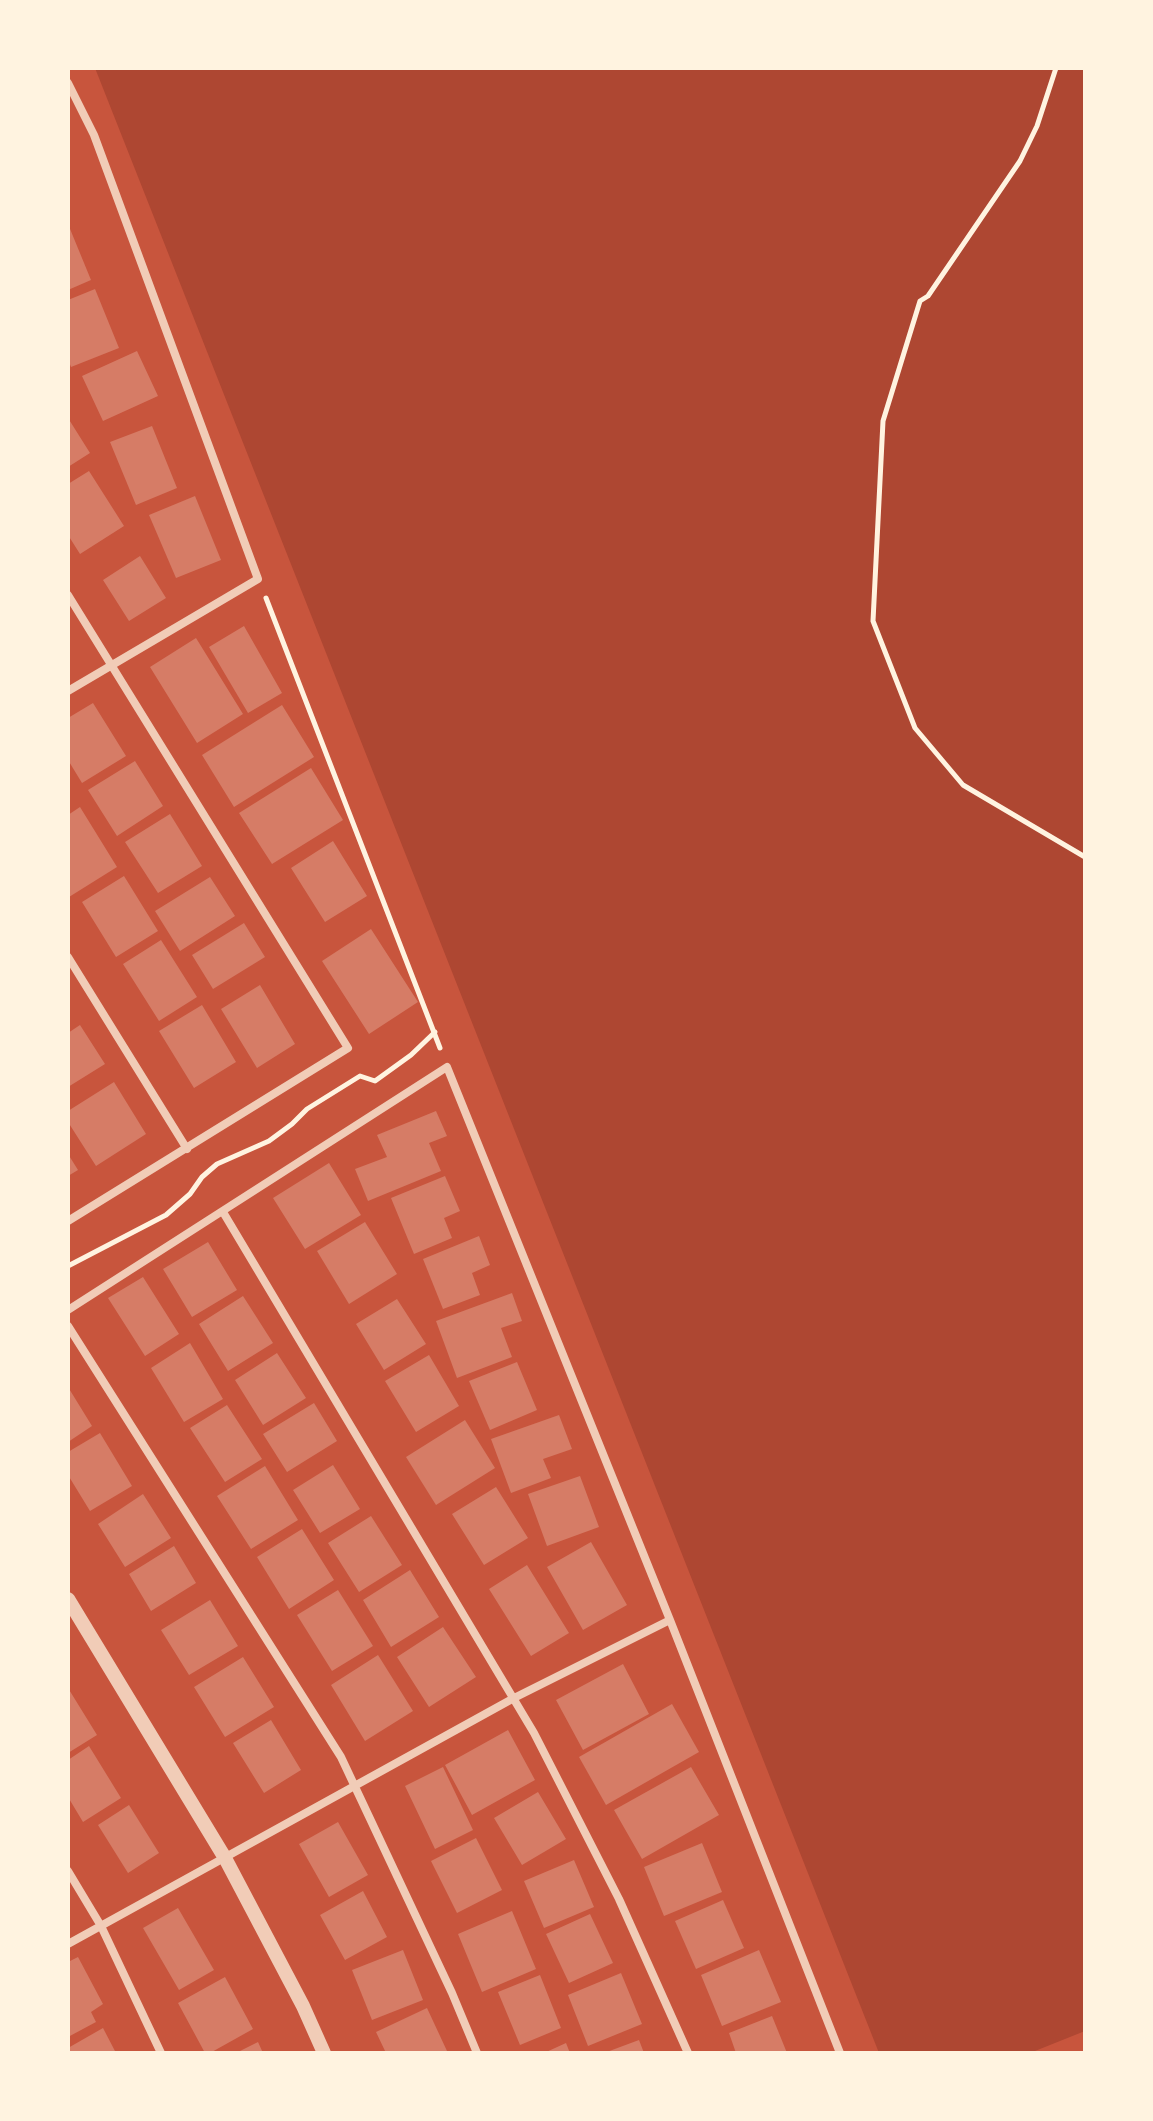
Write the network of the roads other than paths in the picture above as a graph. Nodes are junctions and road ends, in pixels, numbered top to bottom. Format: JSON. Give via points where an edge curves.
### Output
{"nodes":[{"id":1,"x":68,"y":83,"type":"edge"},
{"id":2,"x":68,"y":595,"type":"edge"},
{"id":3,"x":111,"y":666,"type":"junction"},
{"id":4,"x":68,"y":691,"type":"edge"},
{"id":5,"x":68,"y":957,"type":"edge"},
{"id":6,"x":187,"y":1149,"type":"junction"},
{"id":7,"x":223,"y":1212,"type":"junction"},
{"id":8,"x":68,"y":1221,"type":"edge"},
{"id":9,"x":68,"y":1310,"type":"edge"},
{"id":10,"x":68,"y":1326,"type":"edge"},
{"id":11,"x":68,"y":1599,"type":"edge"},
{"id":12,"x":670,"y":1620,"type":"junction"},
{"id":13,"x":514,"y":1698,"type":"junction"},
{"id":14,"x":356,"y":1785,"type":"junction"},
{"id":15,"x":225,"y":1858,"type":"junction"},
{"id":16,"x":68,"y":1871,"type":"edge"},
{"id":17,"x":101,"y":1926,"type":"junction"},
{"id":18,"x":68,"y":1944,"type":"edge"},
{"id":19,"x":161,"y":2053,"type":"edge"},
{"id":20,"x":324,"y":2053,"type":"edge"},
{"id":21,"x":477,"y":2053,"type":"edge"},
{"id":22,"x":688,"y":2053,"type":"edge"},
{"id":23,"x":840,"y":2053,"type":"edge"}],
"edges":[{"from":1,"to":3,"type":"street","via":[[94,135],[258,579]]},
{"from":2,"to":3,"type":"street"},
{"from":3,"to":4,"type":"street"},
{"from":3,"to":6,"type":"street","via":[[348,1048]]},
{"from":5,"to":6,"type":"street"},
{"from":6,"to":8,"type":"street"},
{"from":7,"to":9,"type":"street"},
{"from":7,"to":12,"type":"street","via":[[447,1067]]},
{"from":7,"to":13,"type":"street"},
{"from":10,"to":14,"type":"street"},
{"from":11,"to":15,"type":"street"},
{"from":12,"to":13,"type":"street"},
{"from":12,"to":23,"type":"street"},
{"from":13,"to":14,"type":"street"},
{"from":13,"to":22,"type":"street","via":[[619,1899]]},
{"from":14,"to":15,"type":"street"},
{"from":14,"to":21,"type":"street"},
{"from":15,"to":17,"type":"street"},
{"from":15,"to":20,"type":"street"},
{"from":16,"to":17,"type":"street"},
{"from":17,"to":18,"type":"street"},
{"from":17,"to":19,"type":"street"}]}
